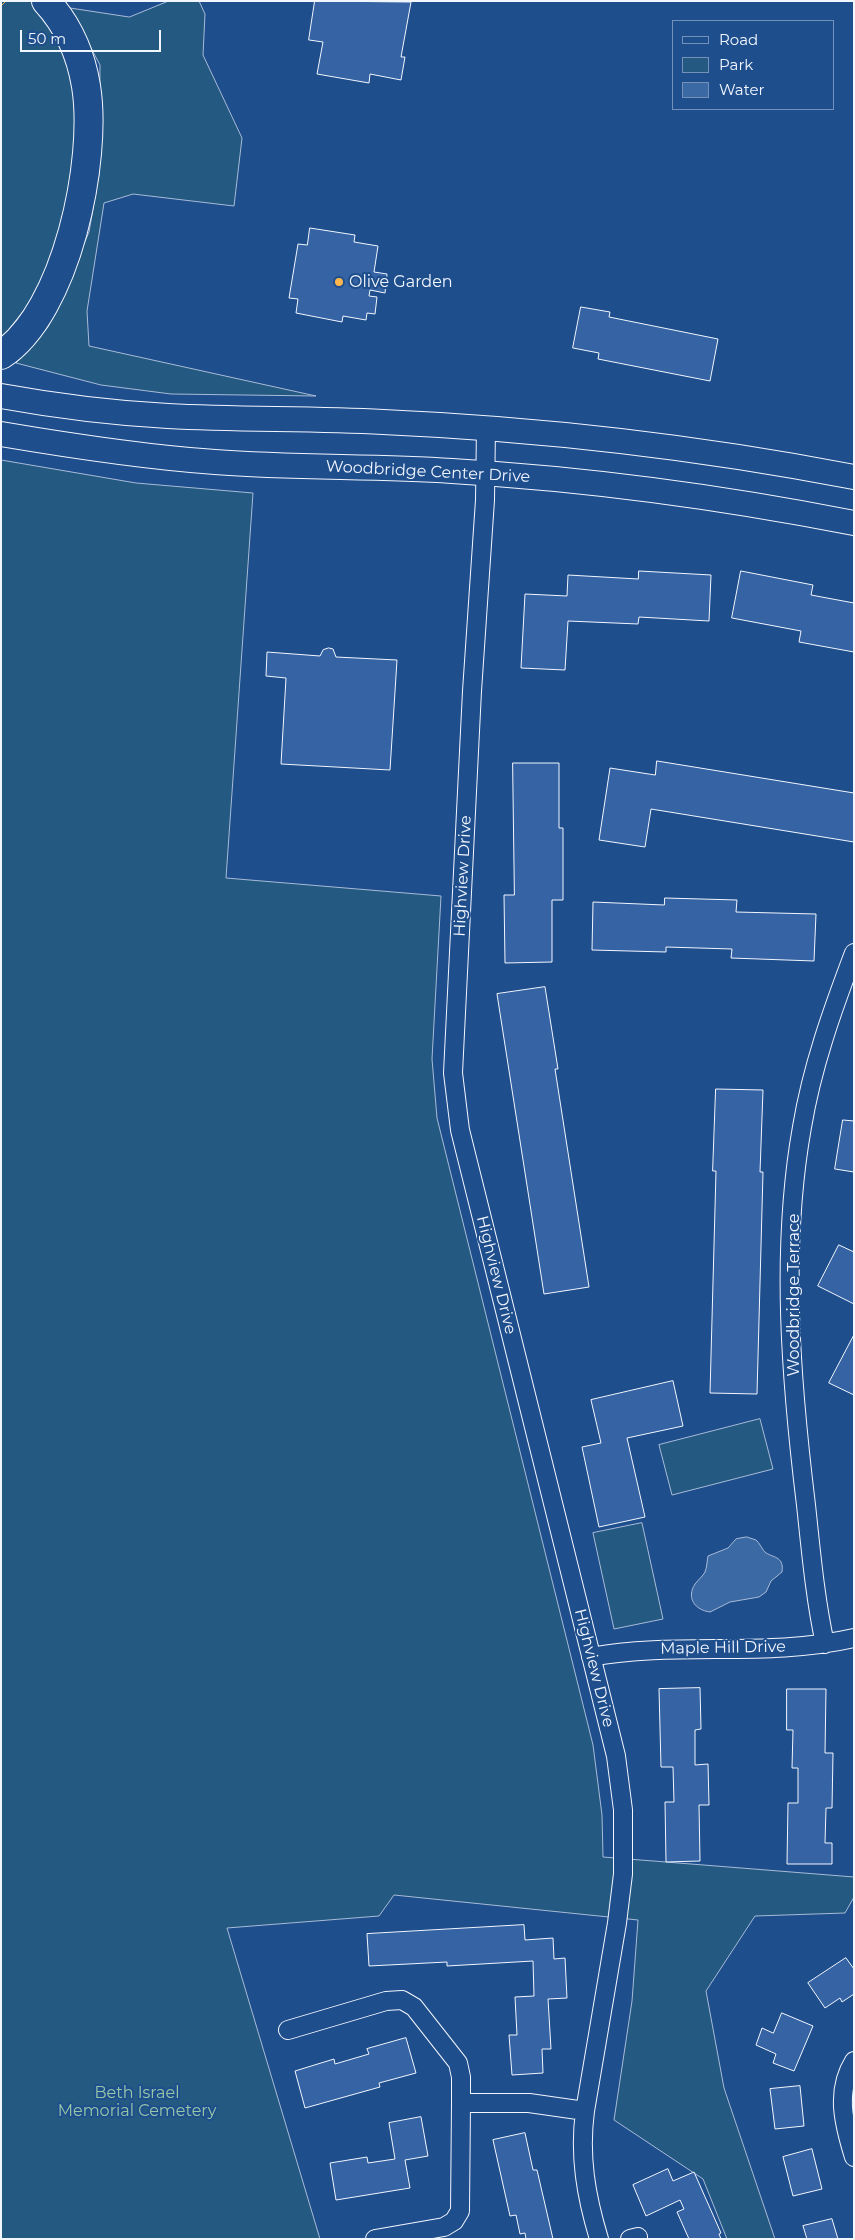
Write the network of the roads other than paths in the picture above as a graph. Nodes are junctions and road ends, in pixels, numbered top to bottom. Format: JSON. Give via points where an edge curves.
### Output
{"nodes":[{"id":1,"x":46,"y":1,"type":"edge"},
{"id":2,"x":1,"y":355,"type":"edge"},
{"id":3,"x":1,"y":396,"type":"edge"},
{"id":4,"x":486,"y":428,"type":"junction"},
{"id":5,"x":1,"y":434,"type":"edge"},
{"id":6,"x":485,"y":473,"type":"junction"},
{"id":7,"x":854,"y":477,"type":"edge"},
{"id":8,"x":854,"y":524,"type":"edge"},
{"id":9,"x":854,"y":953,"type":"edge"},
{"id":10,"x":854,"y":1638,"type":"edge"},
{"id":11,"x":825,"y":1644,"type":"junction"},
{"id":12,"x":591,"y":1657,"type":"junction"},
{"id":13,"x":288,"y":2030,"type":"dead end"},
{"id":14,"x":854,"y":2061,"type":"edge"},
{"id":15,"x":461,"y":2103,"type":"junction"},
{"id":16,"x":585,"y":2111,"type":"junction"},
{"id":17,"x":854,"y":2157,"type":"edge"},
{"id":18,"x":374,"y":2239,"type":"edge"},
{"id":19,"x":599,"y":2239,"type":"edge"},
{"id":20,"x":630,"y":2239,"type":"edge"},
{"id":21,"x":638,"y":2239,"type":"edge"}],
"edges":[{"from":1,"to":2,"type":"highway","via":[[64,25],[82,68],[88,97],[87,150],[74,225],[58,276],[31,327]]},
{"from":3,"to":4,"type":"street","via":[[168,416],[346,420]]},
{"from":4,"to":6,"type":"street","name":"Highview Drive"},
{"from":4,"to":7,"type":"street","via":[[641,442]]},
{"from":5,"to":6,"type":"street","name":"Woodbridge Center Drive","via":[[115,452],[216,462]]},
{"from":6,"to":8,"type":"street","name":"Woodbridge Center Drive","via":[[668,492]]},
{"from":6,"to":12,"type":"street","name":"Highview Drive","via":[[453,1049],[454,1086],[463,1139]]},
{"from":9,"to":11,"type":"street","name":"Woodbridge Terrace","via":[[813,1072],[799,1142],[792,1219],[795,1400]]},
{"from":10,"to":11,"type":"street","name":"Maple Hill Drive"},
{"from":11,"to":12,"type":"street","name":"Maple Hill Drive","via":[[643,1650]]},
{"from":12,"to":16,"type":"street","name":"Highview Drive","via":[[619,1773],[624,1852],[617,1923]]},
{"from":13,"to":15,"type":"street","via":[[386,2001],[402,2000],[420,2014],[458,2063]]},
{"from":14,"to":17,"type":"street","via":[[842,2094],[846,2130]]},
{"from":15,"to":16,"type":"street","via":[[528,2103]]},
{"from":15,"to":18,"type":"street","via":[[462,2205],[454,2221],[444,2227]]},
{"from":16,"to":19,"type":"street","name":"Highview Drive","via":[[583,2171]]},
{"from":20,"to":21,"type":"street"}]}
